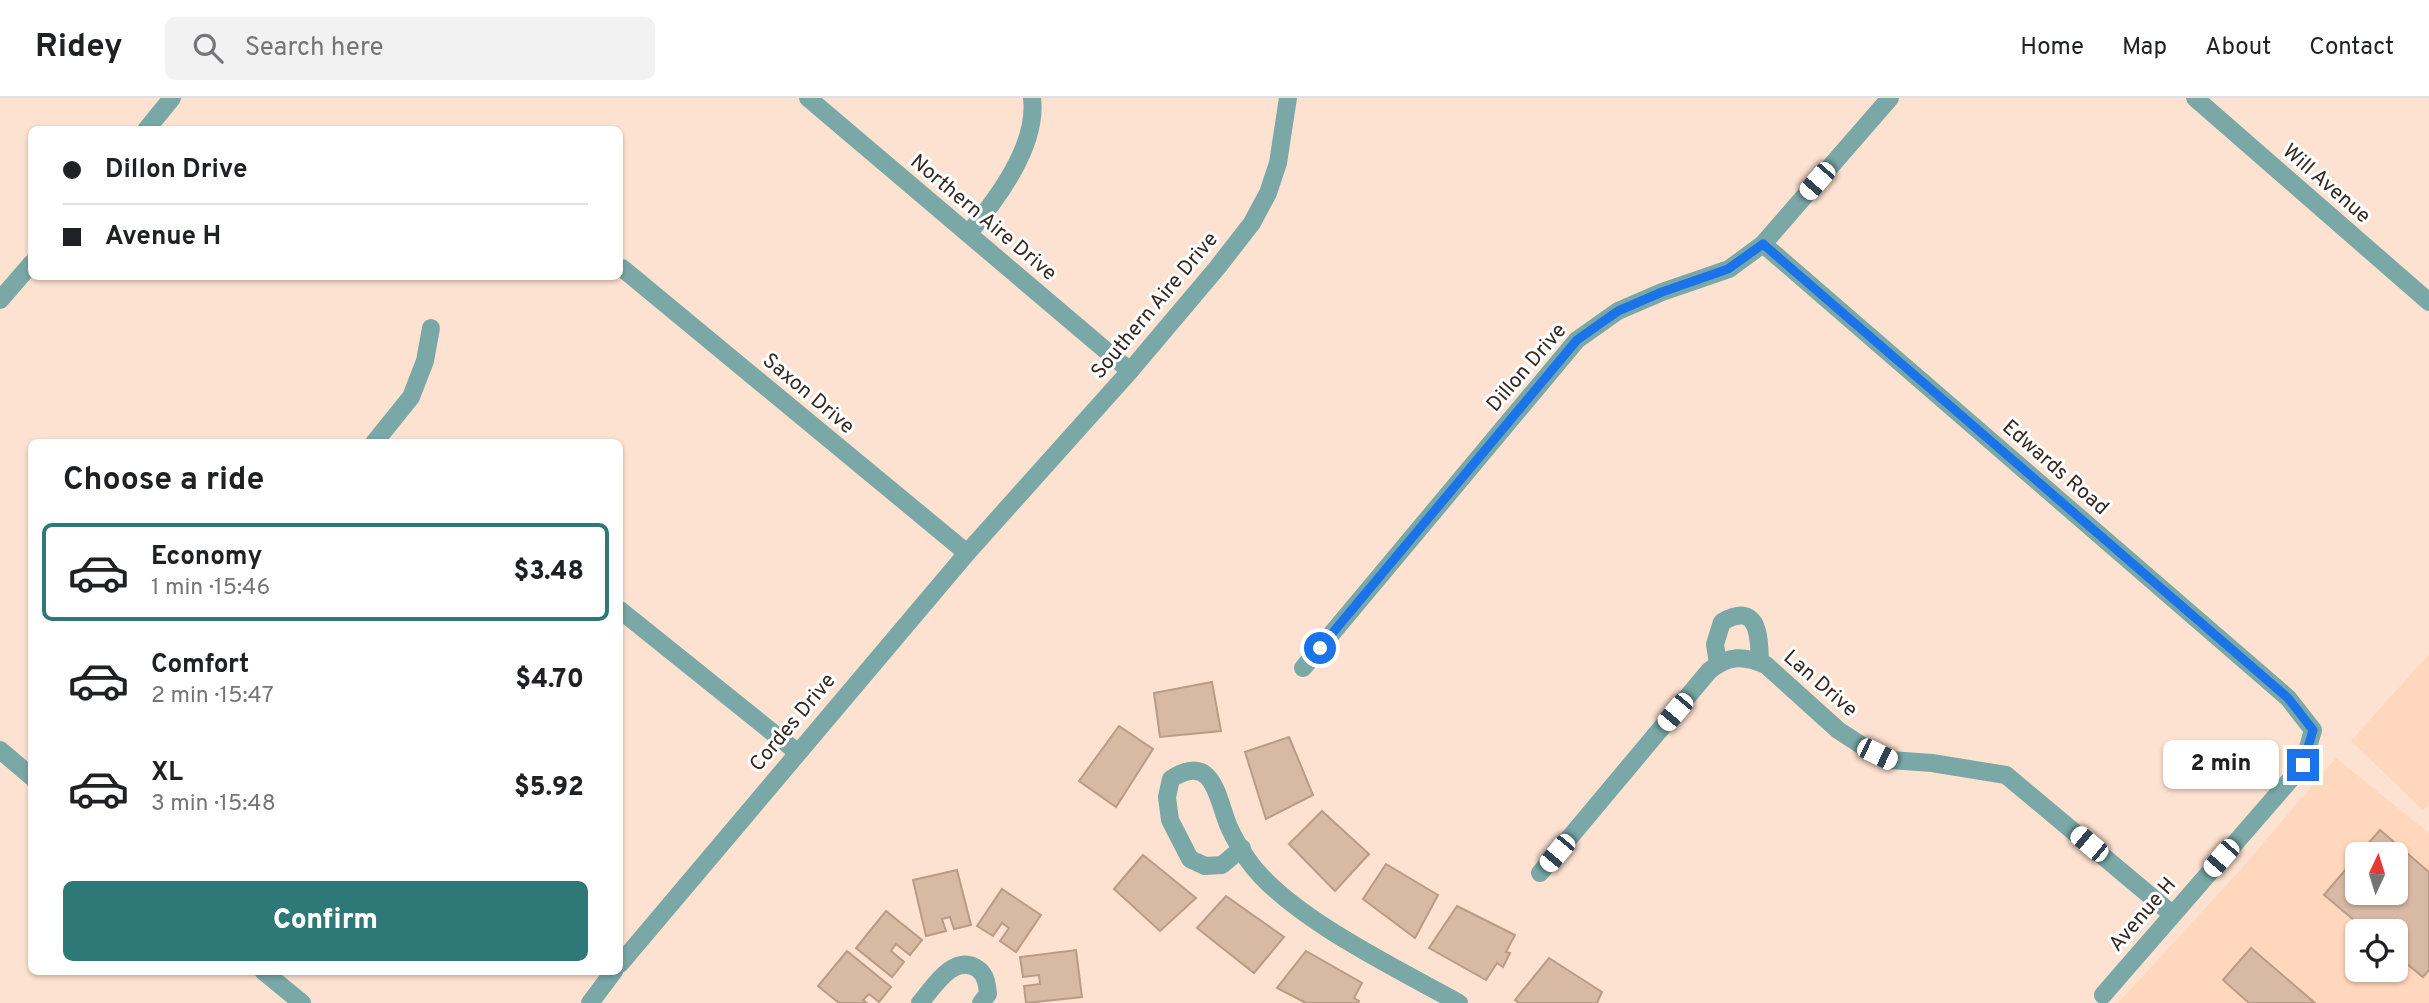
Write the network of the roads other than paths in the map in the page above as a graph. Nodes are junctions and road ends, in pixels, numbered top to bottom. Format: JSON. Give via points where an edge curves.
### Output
{"nodes":[{"id":1,"x":172,"y":98,"type":"edge"},
{"id":2,"x":808,"y":98,"type":"edge"},
{"id":3,"x":1032,"y":98,"type":"edge"},
{"id":4,"x":1288,"y":98,"type":"edge"},
{"id":5,"x":1890,"y":98,"type":"edge"},
{"id":6,"x":2195,"y":98,"type":"edge"},
{"id":7,"x":149,"y":126,"type":"edge"},
{"id":8,"x":968,"y":233,"type":"junction"},
{"id":9,"x":1763,"y":244,"type":"junction"},
{"id":10,"x":28,"y":268,"type":"edge"},
{"id":11,"x":623,"y":269,"type":"edge"},
{"id":12,"x":2428,"y":298,"type":"edge"},
{"id":13,"x":0,"y":300,"type":"edge"},
{"id":14,"x":431,"y":328,"type":"dead end"},
{"id":15,"x":1130,"y":371,"type":"junction"},
{"id":16,"x":377,"y":439,"type":"edge"},
{"id":17,"x":1003,"y":513,"type":"joint"},
{"id":18,"x":967,"y":553,"type":"junction"},
{"id":19,"x":623,"y":612,"type":"edge"},
{"id":20,"x":1760,"y":663,"type":"junction"},
{"id":21,"x":1718,"y":664,"type":"junction"},
{"id":22,"x":1303,"y":668,"type":"dead end"},
{"id":23,"x":2313,"y":730,"type":"joint"},
{"id":24,"x":0,"y":750,"type":"edge"},
{"id":25,"x":797,"y":752,"type":"junction"},
{"id":26,"x":28,"y":774,"type":"edge"},
{"id":27,"x":1242,"y":848,"type":"junction"},
{"id":28,"x":1541,"y":873,"type":"dead end"},
{"id":29,"x":2172,"y":914,"type":"junction"},
{"id":30,"x":623,"y":951,"type":"edge"},
{"id":31,"x":268,"y":975,"type":"edge"},
{"id":32,"x":611,"y":975,"type":"edge"},
{"id":33,"x":2103,"y":995,"type":"dead end"},
{"id":34,"x":302,"y":1003,"type":"edge"},
{"id":35,"x":590,"y":1003,"type":"edge"},
{"id":36,"x":920,"y":1003,"type":"edge"},
{"id":37,"x":981,"y":1003,"type":"edge"},
{"id":38,"x":1459,"y":1003,"type":"edge"}],
"edges":[{"from":1,"to":7,"type":"street"},
{"from":2,"to":8,"type":"street","name":"Northern Aire Drive"},
{"from":3,"to":8,"type":"street","via":[[1030,126],[1009,179]]},
{"from":4,"to":15,"type":"street","name":"Southern Aire Drive","via":[[1274,178],[1252,223]]},
{"from":5,"to":9,"type":"street","name":"Dillon Drive"},
{"from":6,"to":12,"type":"street","name":"Will Avenue"},
{"from":8,"to":15,"type":"street","name":"Northern Aire Drive"},
{"from":9,"to":22,"type":"street","name":"Dillon Drive","via":[[1728,269],[1618,311],[1577,340]]},
{"from":9,"to":23,"type":"street","name":"Edwards Road","via":[[2288,698]]},
{"from":10,"to":13,"type":"street"},
{"from":11,"to":18,"type":"street","name":"Saxon Drive"},
{"from":14,"to":16,"type":"street","via":[[411,397]]},
{"from":15,"to":17,"type":"street","name":"Southern Aire Drive"},
{"from":17,"to":18,"type":"street","name":"Cordes Drive"},
{"from":18,"to":25,"type":"street","name":"Cordes Drive"},
{"from":19,"to":25,"type":"street"},
{"from":20,"to":21,"type":"street","name":"Lan Drive","via":[[1734,657]]},
{"from":20,"to":21,"type":"street","name":"Lan Drive","via":[[1756,624],[1747,616],[1734,615],[1722,622],[1715,644]]},
{"from":20,"to":29,"type":"street","name":"Lan Drive","via":[[1838,730],[1890,760],[2006,775]]},
{"from":21,"to":28,"type":"street"},
{"from":23,"to":29,"type":"street","name":"Avenue H","via":[[2303,765]]},
{"from":24,"to":26,"type":"street"},
{"from":25,"to":30,"type":"street","name":"Cordes Drive"},
{"from":27,"to":27,"type":"street","via":[[1210,779],[1200,771],[1184,771],[1171,779],[1167,797],[1170,820],[1190,859],[1205,866],[1222,865]]},
{"from":27,"to":38,"type":"street","via":[[1268,883],[1298,908]]},
{"from":29,"to":33,"type":"street","name":"Avenue H"},
{"from":31,"to":34,"type":"street"},
{"from":32,"to":35,"type":"street"},
{"from":36,"to":37,"type":"street","via":[[958,964],[980,970],[987,981],[988,994]]}]}
